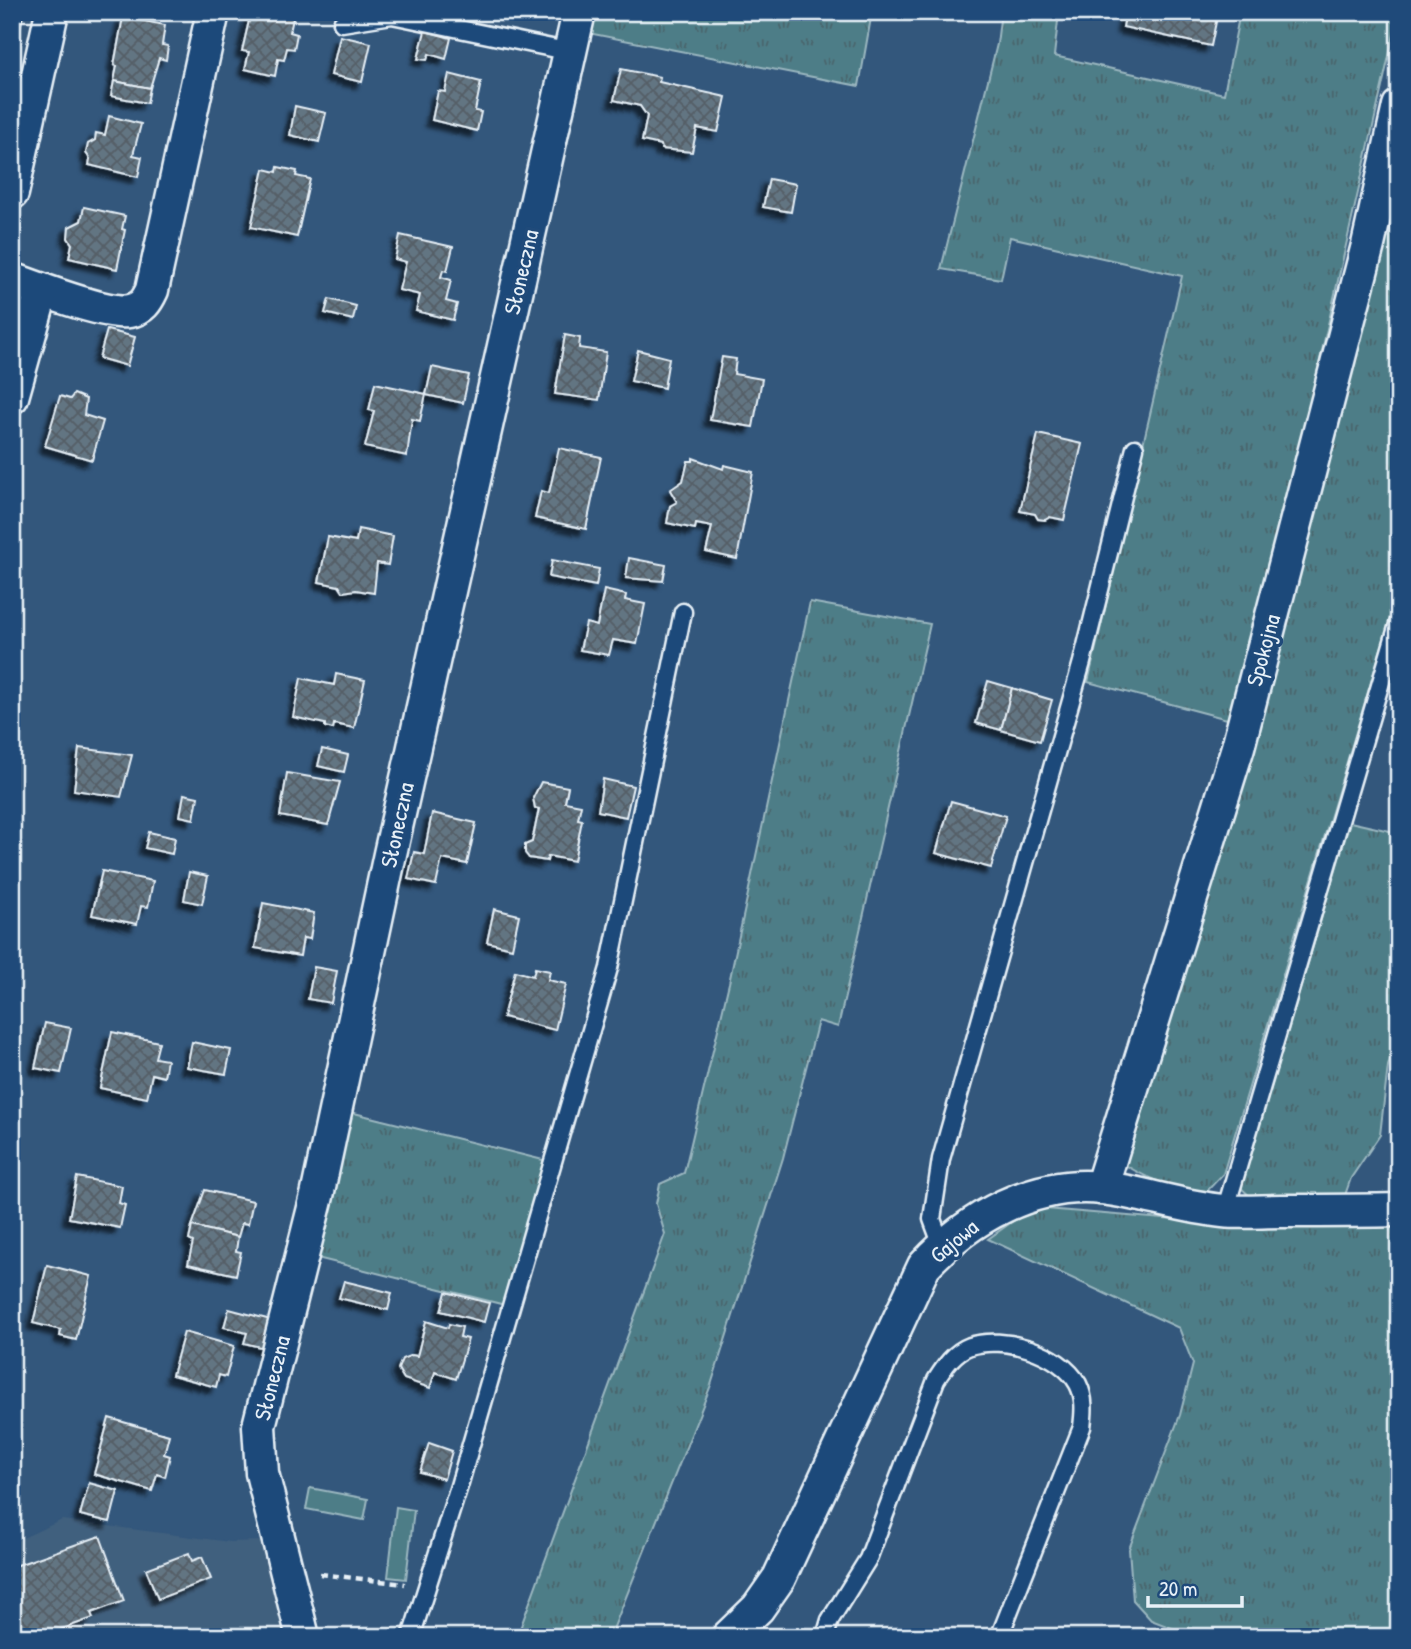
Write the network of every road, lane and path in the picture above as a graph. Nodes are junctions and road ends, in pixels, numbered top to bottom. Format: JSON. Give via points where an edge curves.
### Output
{"nodes":[{"id":1,"x":52,"y":12,"type":"edge"},
{"id":2,"x":213,"y":12,"type":"edge"},
{"id":3,"x":579,"y":12,"type":"edge"},
{"id":4,"x":342,"y":23,"type":"dead end"},
{"id":5,"x":571,"y":52,"type":"junction"},
{"id":6,"x":1399,"y":106,"type":"edge"},
{"id":7,"x":12,"y":193,"type":"edge"},
{"id":8,"x":12,"y":279,"type":"edge"},
{"id":9,"x":42,"y":290,"type":"junction"},
{"id":10,"x":12,"y":397,"type":"edge"},
{"id":11,"x":1135,"y":448,"type":"dead end"},
{"id":12,"x":683,"y":611,"type":"dead end"},
{"id":13,"x":1399,"y":621,"type":"edge"},
{"id":14,"x":1101,"y":1188,"type":"junction"},
{"id":15,"x":1399,"y":1210,"type":"edge"},
{"id":16,"x":1225,"y":1211,"type":"junction"},
{"id":17,"x":942,"y":1246,"type":"junction"},
{"id":18,"x":284,"y":1569,"type":"junction"},
{"id":19,"x":427,"y":1587,"type":"junction"},
{"id":20,"x":1002,"y":1636,"type":"edge"},
{"id":21,"x":303,"y":1637,"type":"edge"},
{"id":22,"x":411,"y":1637,"type":"edge"},
{"id":23,"x":728,"y":1637,"type":"edge"},
{"id":24,"x":825,"y":1637,"type":"edge"}],
"edges":[{"from":1,"to":7,"type":"street"},
{"from":2,"to":9,"type":"street","via":[[152,290],[141,307],[131,311]]},
{"from":3,"to":5,"type":"street","name":"Słoneczna"},
{"from":4,"to":5,"type":"lane","via":[[391,15]]},
{"from":5,"to":18,"type":"street","name":"Słoneczna","via":[[317,1196],[259,1426],[261,1473]]},
{"from":6,"to":14,"type":"street","name":"Spokojna","via":[[1368,245],[1238,747]]},
{"from":8,"to":9,"type":"street"},
{"from":9,"to":10,"type":"street"},
{"from":11,"to":17,"type":"lane","via":[[1074,688],[941,1159],[932,1219]]},
{"from":12,"to":19,"type":"lane","via":[[608,968]]},
{"from":13,"to":16,"type":"lane"},
{"from":14,"to":16,"type":"street","name":"Gajowa"},
{"from":14,"to":17,"type":"street","name":"Gajowa","via":[[1050,1192],[993,1210]]},
{"from":15,"to":16,"type":"street","name":"Gajowa"},
{"from":17,"to":23,"type":"street","name":"Gajowa","via":[[924,1266],[779,1578],[758,1608]]},
{"from":18,"to":19,"type":"path"},
{"from":18,"to":21,"type":"street","name":"Słoneczna"},
{"from":19,"to":22,"type":"lane"},
{"from":20,"to":24,"type":"lane","via":[[1083,1427],[1085,1406],[1077,1383],[1063,1366],[1000,1341],[969,1346],[949,1360],[936,1380],[868,1559],[830,1620]]}]}
